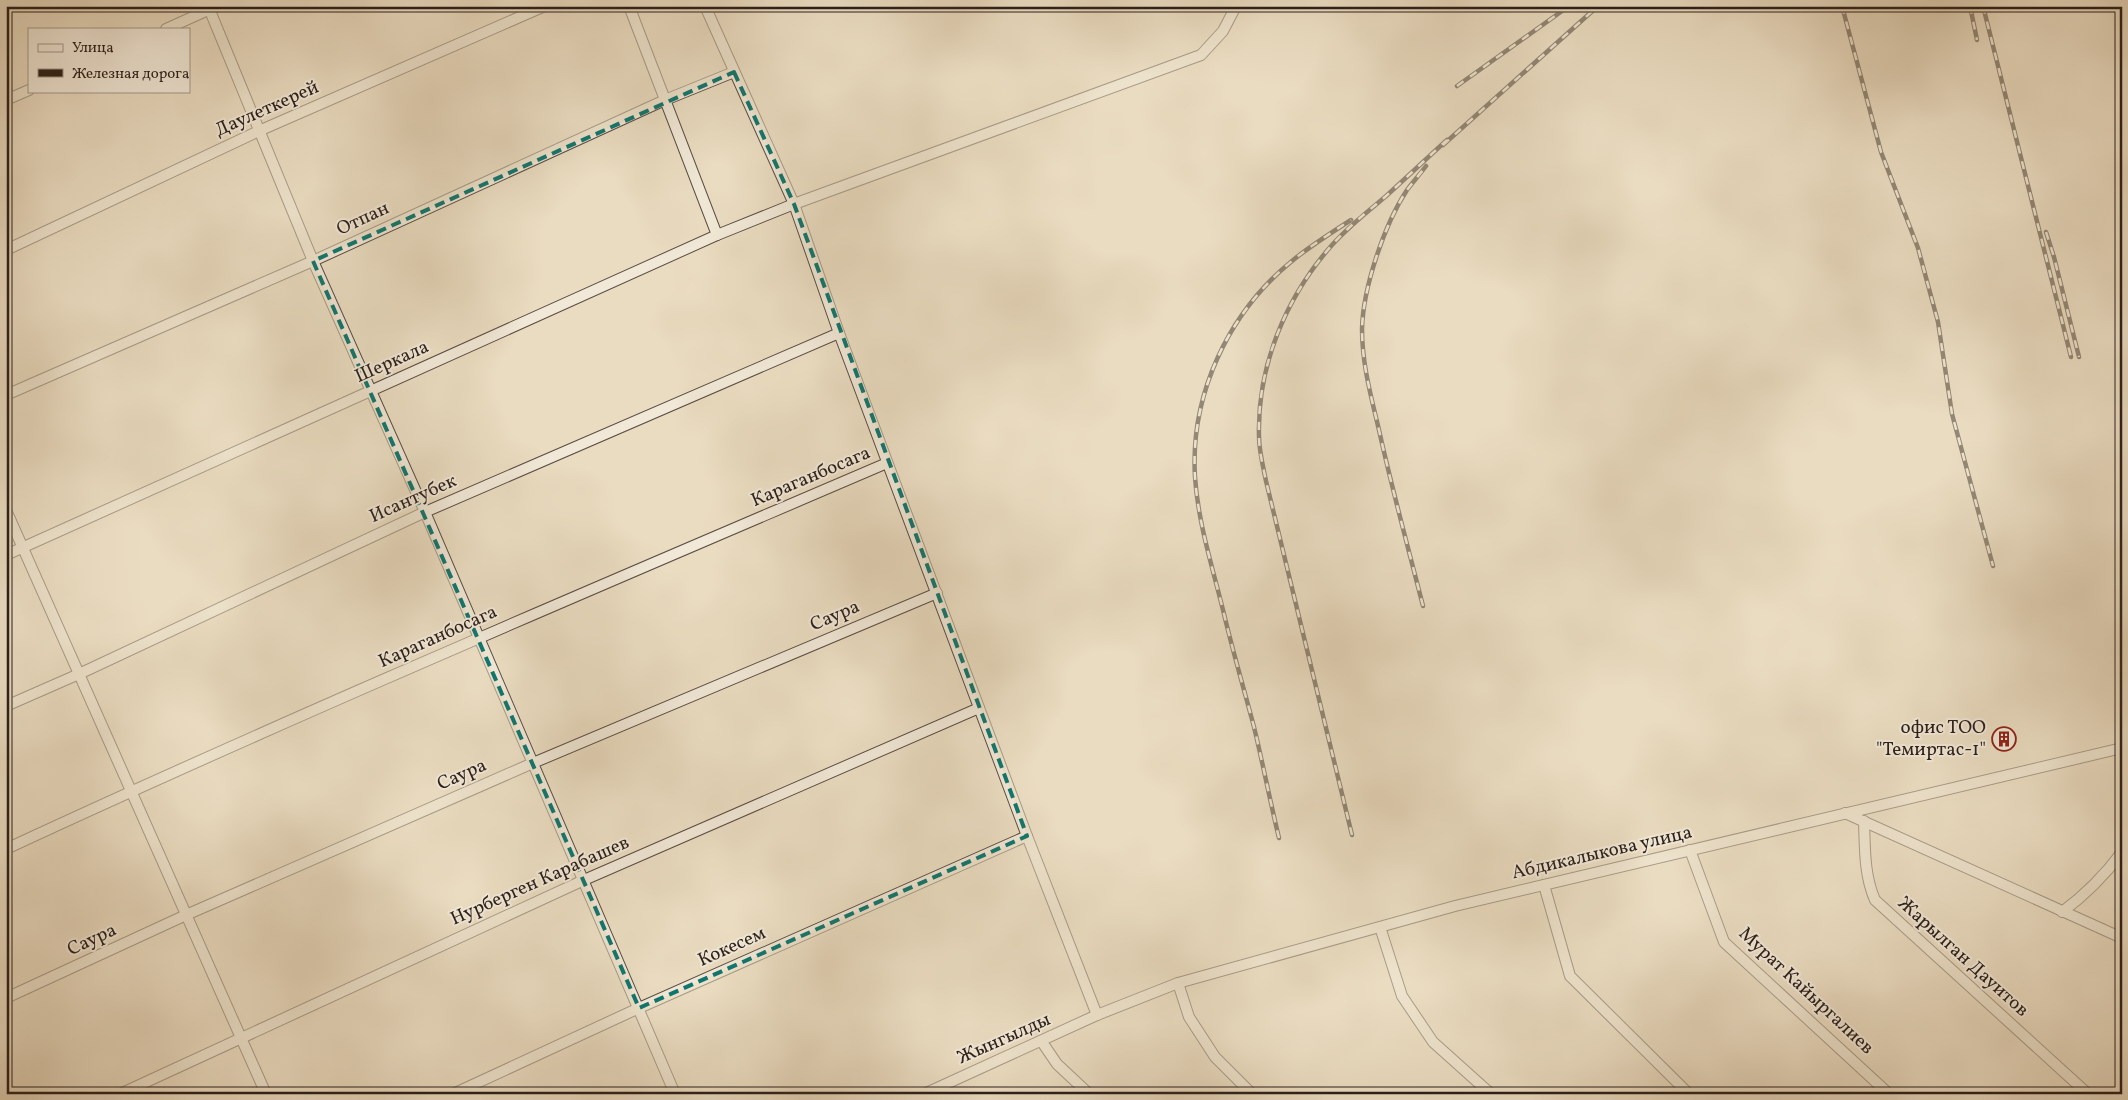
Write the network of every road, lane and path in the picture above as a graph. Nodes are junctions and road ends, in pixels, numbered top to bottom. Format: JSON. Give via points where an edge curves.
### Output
{"nodes":[{"id":1,"x":545,"y":6,"type":"edge"},
{"id":2,"x":629,"y":6,"type":"edge"},
{"id":3,"x":705,"y":6,"type":"edge"},
{"id":4,"x":1236,"y":6,"type":"edge"},
{"id":5,"x":211,"y":7,"type":"edge"},
{"id":6,"x":168,"y":28,"type":"edge"},
{"id":7,"x":734,"y":72,"type":"junction"},
{"id":8,"x":28,"y":90,"type":"edge"},
{"id":9,"x":6,"y":100,"type":"edge"},
{"id":10,"x":665,"y":100,"type":"junction"},
{"id":11,"x":260,"y":130,"type":"junction"},
{"id":12,"x":794,"y":204,"type":"junction"},
{"id":13,"x":717,"y":235,"type":"junction"},
{"id":14,"x":6,"y":250,"type":"edge"},
{"id":15,"x":313,"y":261,"type":"junction"},
{"id":16,"x":839,"y":333,"type":"junction"},
{"id":17,"x":372,"y":390,"type":"junction"},
{"id":18,"x":6,"y":395,"type":"edge"},
{"id":19,"x":887,"y":463,"type":"junction"},
{"id":20,"x":6,"y":510,"type":"edge"},
{"id":21,"x":425,"y":512,"type":"junction"},
{"id":22,"x":23,"y":548,"type":"junction"},
{"id":23,"x":6,"y":555,"type":"edge"},
{"id":24,"x":937,"y":592,"type":"junction"},
{"id":25,"x":479,"y":638,"type":"junction"},
{"id":26,"x":79,"y":674,"type":"junction"},
{"id":27,"x":6,"y":706,"type":"edge"},
{"id":28,"x":979,"y":708,"type":"junction"},
{"id":29,"x":2122,"y":748,"type":"edge"},
{"id":30,"x":533,"y":762,"type":"junction"},
{"id":31,"x":131,"y":791,"type":"junction"},
{"id":32,"x":1844,"y":813,"type":"junction"},
{"id":33,"x":1864,"y":821,"type":"junction"},
{"id":34,"x":1027,"y":836,"type":"junction"},
{"id":35,"x":6,"y":849,"type":"edge"},
{"id":36,"x":1690,"y":850,"type":"junction"},
{"id":37,"x":2122,"y":852,"type":"edge"},
{"id":38,"x":584,"y":880,"type":"junction"},
{"id":39,"x":1544,"y":885,"type":"junction"},
{"id":40,"x":2062,"y":912,"type":"junction"},
{"id":41,"x":186,"y":916,"type":"junction"},
{"id":42,"x":1380,"y":927,"type":"junction"},
{"id":43,"x":2122,"y":938,"type":"edge"},
{"id":44,"x":1178,"y":983,"type":"junction"},
{"id":45,"x":6,"y":998,"type":"edge"},
{"id":46,"x":639,"y":1008,"type":"junction"},
{"id":47,"x":1098,"y":1015,"type":"junction"},
{"id":48,"x":241,"y":1038,"type":"junction"},
{"id":49,"x":1042,"y":1042,"type":"junction"},
{"id":50,"x":120,"y":1094,"type":"edge"},
{"id":51,"x":266,"y":1094,"type":"edge"},
{"id":52,"x":452,"y":1094,"type":"edge"},
{"id":53,"x":675,"y":1094,"type":"edge"},
{"id":54,"x":924,"y":1094,"type":"edge"},
{"id":55,"x":1089,"y":1094,"type":"edge"},
{"id":56,"x":1254,"y":1094,"type":"edge"},
{"id":57,"x":1491,"y":1094,"type":"edge"},
{"id":58,"x":1689,"y":1094,"type":"edge"},
{"id":59,"x":1889,"y":1094,"type":"edge"},
{"id":60,"x":2088,"y":1094,"type":"edge"}],
"edges":[{"from":1,"to":11,"type":"street","name":"Даулеткерей"},
{"from":2,"to":10,"type":"street"},
{"from":3,"to":7,"type":"street"},
{"from":4,"to":12,"type":"street","name":"Шеркала","via":[[1223,31],[1202,55]]},
{"from":5,"to":6,"type":"street"},
{"from":5,"to":11,"type":"street"},
{"from":7,"to":10,"type":"street","name":"Отпан"},
{"from":7,"to":12,"type":"street"},
{"from":8,"to":9,"type":"street"},
{"from":10,"to":13,"type":"street"},
{"from":10,"to":15,"type":"street","name":"Отпан"},
{"from":11,"to":14,"type":"street","name":"Даулеткерей"},
{"from":11,"to":15,"type":"street"},
{"from":12,"to":13,"type":"street","name":"Шеркала"},
{"from":12,"to":16,"type":"street"},
{"from":13,"to":17,"type":"street","name":"Шеркала"},
{"from":15,"to":17,"type":"street"},
{"from":15,"to":18,"type":"street","name":"Отпан"},
{"from":16,"to":19,"type":"street"},
{"from":16,"to":21,"type":"street","name":"Исантубек"},
{"from":17,"to":21,"type":"street"},
{"from":17,"to":22,"type":"street","name":"Шеркала"},
{"from":19,"to":24,"type":"street"},
{"from":19,"to":25,"type":"street","name":"Караганбосага"},
{"from":20,"to":22,"type":"street"},
{"from":21,"to":25,"type":"street"},
{"from":21,"to":26,"type":"street","name":"Исантубек"},
{"from":22,"to":23,"type":"street","name":"Шеркала"},
{"from":22,"to":26,"type":"street"},
{"from":24,"to":28,"type":"street"},
{"from":24,"to":30,"type":"street","name":"Саура"},
{"from":25,"to":30,"type":"street"},
{"from":25,"to":31,"type":"street","name":"Караганбосага"},
{"from":26,"to":27,"type":"street","name":"Исантубек"},
{"from":26,"to":31,"type":"street"},
{"from":28,"to":34,"type":"street"},
{"from":28,"to":38,"type":"street","name":"Нурберген Карабашев"},
{"from":29,"to":32,"type":"street","name":"Абдикалыкова улица"},
{"from":30,"to":38,"type":"street"},
{"from":30,"to":41,"type":"street","name":"Саура"},
{"from":31,"to":35,"type":"street","name":"Караганбосага"},
{"from":31,"to":41,"type":"street"},
{"from":32,"to":33,"type":"street"},
{"from":32,"to":36,"type":"street","name":"Абдикалыкова улица"},
{"from":33,"to":40,"type":"street"},
{"from":33,"to":60,"type":"street","name":"Жарылган Дауитов","via":[[1866,871],[1875,900]]},
{"from":34,"to":46,"type":"street","name":"Кокесем"},
{"from":34,"to":47,"type":"street"},
{"from":36,"to":39,"type":"street","name":"Абдикалыкова улица"},
{"from":36,"to":59,"type":"street","name":"Мурат Кайыргалиев","via":[[1724,942]]},
{"from":37,"to":40,"type":"street","via":[[2102,876]]},
{"from":38,"to":46,"type":"street"},
{"from":38,"to":48,"type":"street","name":"Нурберген Карабашев"},
{"from":39,"to":42,"type":"street","name":"Абдикалыкова улица"},
{"from":39,"to":58,"type":"street","via":[[1570,976]]},
{"from":40,"to":43,"type":"street"},
{"from":41,"to":45,"type":"street","name":"Саура"},
{"from":41,"to":48,"type":"street"},
{"from":42,"to":44,"type":"street","name":"Абдикалыкова улица"},
{"from":42,"to":57,"type":"street","via":[[1402,996],[1433,1042]]},
{"from":44,"to":47,"type":"street","name":"Абдикалыкова улица"},
{"from":44,"to":56,"type":"street","via":[[1189,1017],[1215,1057]]},
{"from":46,"to":52,"type":"street","name":"Кокесем"},
{"from":46,"to":53,"type":"street"},
{"from":47,"to":49,"type":"street","name":"Жынгылды"},
{"from":48,"to":50,"type":"street","name":"Нурберген Карабашев"},
{"from":48,"to":51,"type":"street"},
{"from":49,"to":54,"type":"street","name":"Жынгылды"},
{"from":49,"to":55,"type":"street","via":[[1057,1064]]}]}
